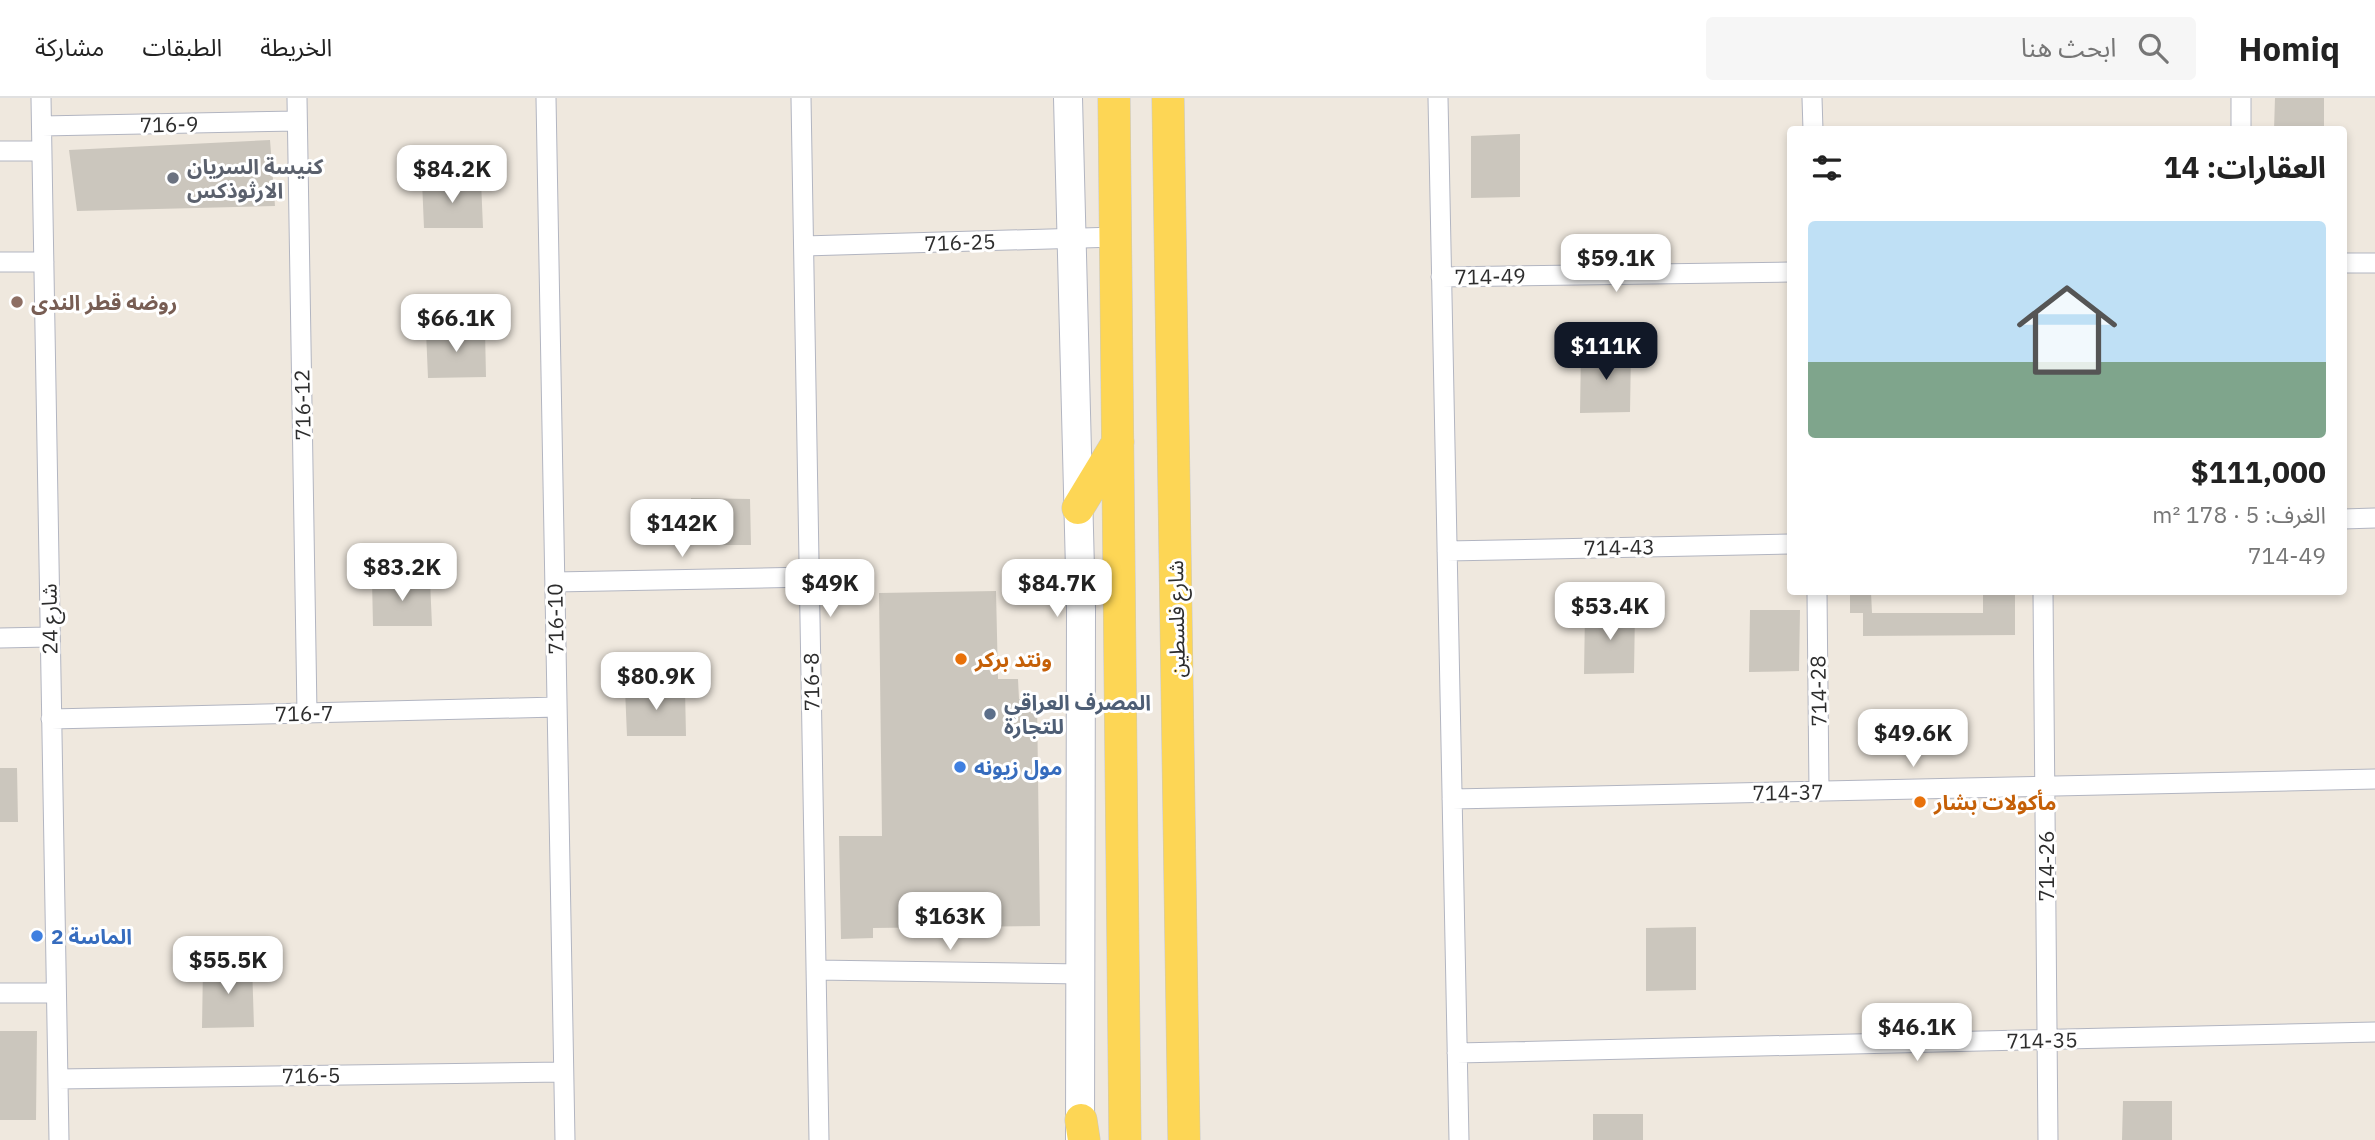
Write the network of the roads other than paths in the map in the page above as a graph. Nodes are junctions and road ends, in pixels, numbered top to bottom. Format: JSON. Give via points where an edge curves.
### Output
{"nodes":[{"id":1,"x":41,"y":98,"type":"edge"},
{"id":2,"x":297,"y":98,"type":"edge"},
{"id":3,"x":546,"y":98,"type":"edge"},
{"id":4,"x":801,"y":98,"type":"edge"},
{"id":5,"x":1068,"y":98,"type":"edge"},
{"id":6,"x":1114,"y":98,"type":"edge"},
{"id":7,"x":1168,"y":98,"type":"edge"},
{"id":8,"x":1438,"y":98,"type":"edge"},
{"id":9,"x":1812,"y":98,"type":"edge"},
{"id":10,"x":2241,"y":98,"type":"edge"},
{"id":11,"x":298,"y":121,"type":"junction"},
{"id":12,"x":1813,"y":126,"type":"edge"},
{"id":13,"x":2241,"y":126,"type":"edge"},
{"id":14,"x":41,"y":127,"type":"junction"},
{"id":15,"x":0,"y":151,"type":"edge"},
{"id":16,"x":42,"y":151,"type":"junction"},
{"id":17,"x":1116,"y":237,"type":"junction"},
{"id":18,"x":1070,"y":239,"type":"junction"},
{"id":19,"x":804,"y":246,"type":"junction"},
{"id":20,"x":0,"y":262,"type":"edge"},
{"id":21,"x":44,"y":262,"type":"junction"},
{"id":22,"x":2347,"y":263,"type":"edge"},
{"id":23,"x":2375,"y":263,"type":"edge"},
{"id":24,"x":1787,"y":272,"type":"edge"},
{"id":25,"x":1441,"y":277,"type":"junction"},
{"id":26,"x":1118,"y":442,"type":"junction"},
{"id":27,"x":1078,"y":508,"type":"junction"},
{"id":28,"x":2347,"y":519,"type":"edge"},
{"id":29,"x":2375,"y":519,"type":"edge"},
{"id":30,"x":1787,"y":544,"type":"edge"},
{"id":31,"x":1447,"y":551,"type":"junction"},
{"id":32,"x":809,"y":577,"type":"junction"},
{"id":33,"x":555,"y":582,"type":"junction"},
{"id":34,"x":1817,"y":595,"type":"edge"},
{"id":35,"x":2043,"y":595,"type":"edge"},
{"id":36,"x":49,"y":637,"type":"junction"},
{"id":37,"x":0,"y":638,"type":"edge"},
{"id":38,"x":557,"y":707,"type":"junction"},
{"id":39,"x":307,"y":713,"type":"junction"},
{"id":40,"x":51,"y":719,"type":"junction"},
{"id":41,"x":2375,"y":779,"type":"edge"},
{"id":42,"x":2045,"y":786,"type":"junction"},
{"id":43,"x":1819,"y":791,"type":"junction"},
{"id":44,"x":1452,"y":799,"type":"junction"},
{"id":45,"x":816,"y":970,"type":"junction"},
{"id":46,"x":1082,"y":974,"type":"junction"},
{"id":47,"x":0,"y":992,"type":"edge"},
{"id":48,"x":56,"y":993,"type":"junction"},
{"id":49,"x":2375,"y":1032,"type":"edge"},
{"id":50,"x":2047,"y":1040,"type":"junction"},
{"id":51,"x":1457,"y":1053,"type":"junction"},
{"id":52,"x":563,"y":1072,"type":"junction"},
{"id":53,"x":58,"y":1079,"type":"junction"},
{"id":54,"x":1082,"y":1133,"type":"edge"},
{"id":55,"x":59,"y":1140,"type":"edge"},
{"id":56,"x":565,"y":1140,"type":"edge"},
{"id":57,"x":819,"y":1140,"type":"edge"},
{"id":58,"x":1125,"y":1140,"type":"edge"},
{"id":59,"x":1184,"y":1140,"type":"edge"},
{"id":60,"x":1459,"y":1140,"type":"edge"},
{"id":61,"x":2048,"y":1140,"type":"edge"}],
"edges":[{"from":1,"to":14,"type":"street","name":"شارع 24"},
{"from":2,"to":11,"type":"street","name":"716-12"},
{"from":3,"to":33,"type":"street","name":"716-10"},
{"from":4,"to":19,"type":"street","name":"716-8"},
{"from":5,"to":18,"type":"street"},
{"from":6,"to":17,"type":"main road"},
{"from":7,"to":59,"type":"main road","name":"شارع فلسطين"},
{"from":8,"to":25,"type":"street"},
{"from":9,"to":12,"type":"street"},
{"from":10,"to":13,"type":"street"},
{"from":11,"to":14,"type":"street","name":"716-9"},
{"from":11,"to":39,"type":"street","name":"716-12"},
{"from":14,"to":16,"type":"street","name":"شارع 24"},
{"from":15,"to":16,"type":"street"},
{"from":16,"to":21,"type":"street","name":"شارع 24"},
{"from":17,"to":18,"type":"street","name":"716-25"},
{"from":17,"to":26,"type":"main road"},
{"from":18,"to":19,"type":"street","name":"716-25"},
{"from":18,"to":27,"type":"street"},
{"from":19,"to":32,"type":"street","name":"716-8"},
{"from":20,"to":21,"type":"street"},
{"from":21,"to":36,"type":"street","name":"شارع 24"},
{"from":22,"to":23,"type":"street"},
{"from":24,"to":25,"type":"street","name":"714-49"},
{"from":25,"to":31,"type":"street"},
{"from":26,"to":27,"type":"main road"},
{"from":26,"to":58,"type":"main road"},
{"from":27,"to":46,"type":"street"},
{"from":28,"to":29,"type":"street"},
{"from":30,"to":31,"type":"street","name":"714-43"},
{"from":31,"to":44,"type":"street"},
{"from":32,"to":33,"type":"street"},
{"from":32,"to":45,"type":"street","name":"716-8"},
{"from":33,"to":38,"type":"street","name":"716-10"},
{"from":34,"to":43,"type":"street","name":"714-28"},
{"from":35,"to":42,"type":"street","name":"714-26"},
{"from":36,"to":37,"type":"street"},
{"from":36,"to":40,"type":"street","name":"شارع 24"},
{"from":38,"to":39,"type":"street","name":"716-7"},
{"from":38,"to":52,"type":"street","name":"716-10"},
{"from":39,"to":40,"type":"street","name":"716-7"},
{"from":40,"to":48,"type":"street","name":"شارع 24"},
{"from":41,"to":42,"type":"street","name":"714-37"},
{"from":42,"to":43,"type":"street","name":"714-37"},
{"from":42,"to":50,"type":"street","name":"714-26"},
{"from":43,"to":44,"type":"street","name":"714-37"},
{"from":44,"to":51,"type":"street"},
{"from":45,"to":46,"type":"street"},
{"from":45,"to":57,"type":"street","name":"716-8"},
{"from":46,"to":54,"type":"street"},
{"from":47,"to":48,"type":"street"},
{"from":48,"to":53,"type":"street","name":"شارع 24"},
{"from":49,"to":50,"type":"street","name":"714-35"},
{"from":50,"to":51,"type":"street","name":"714-35"},
{"from":50,"to":61,"type":"street","name":"714-26"},
{"from":51,"to":60,"type":"street"},
{"from":52,"to":53,"type":"street","name":"716-5"},
{"from":52,"to":56,"type":"street","name":"716-10"},
{"from":53,"to":55,"type":"street","name":"شارع 24"}]}
